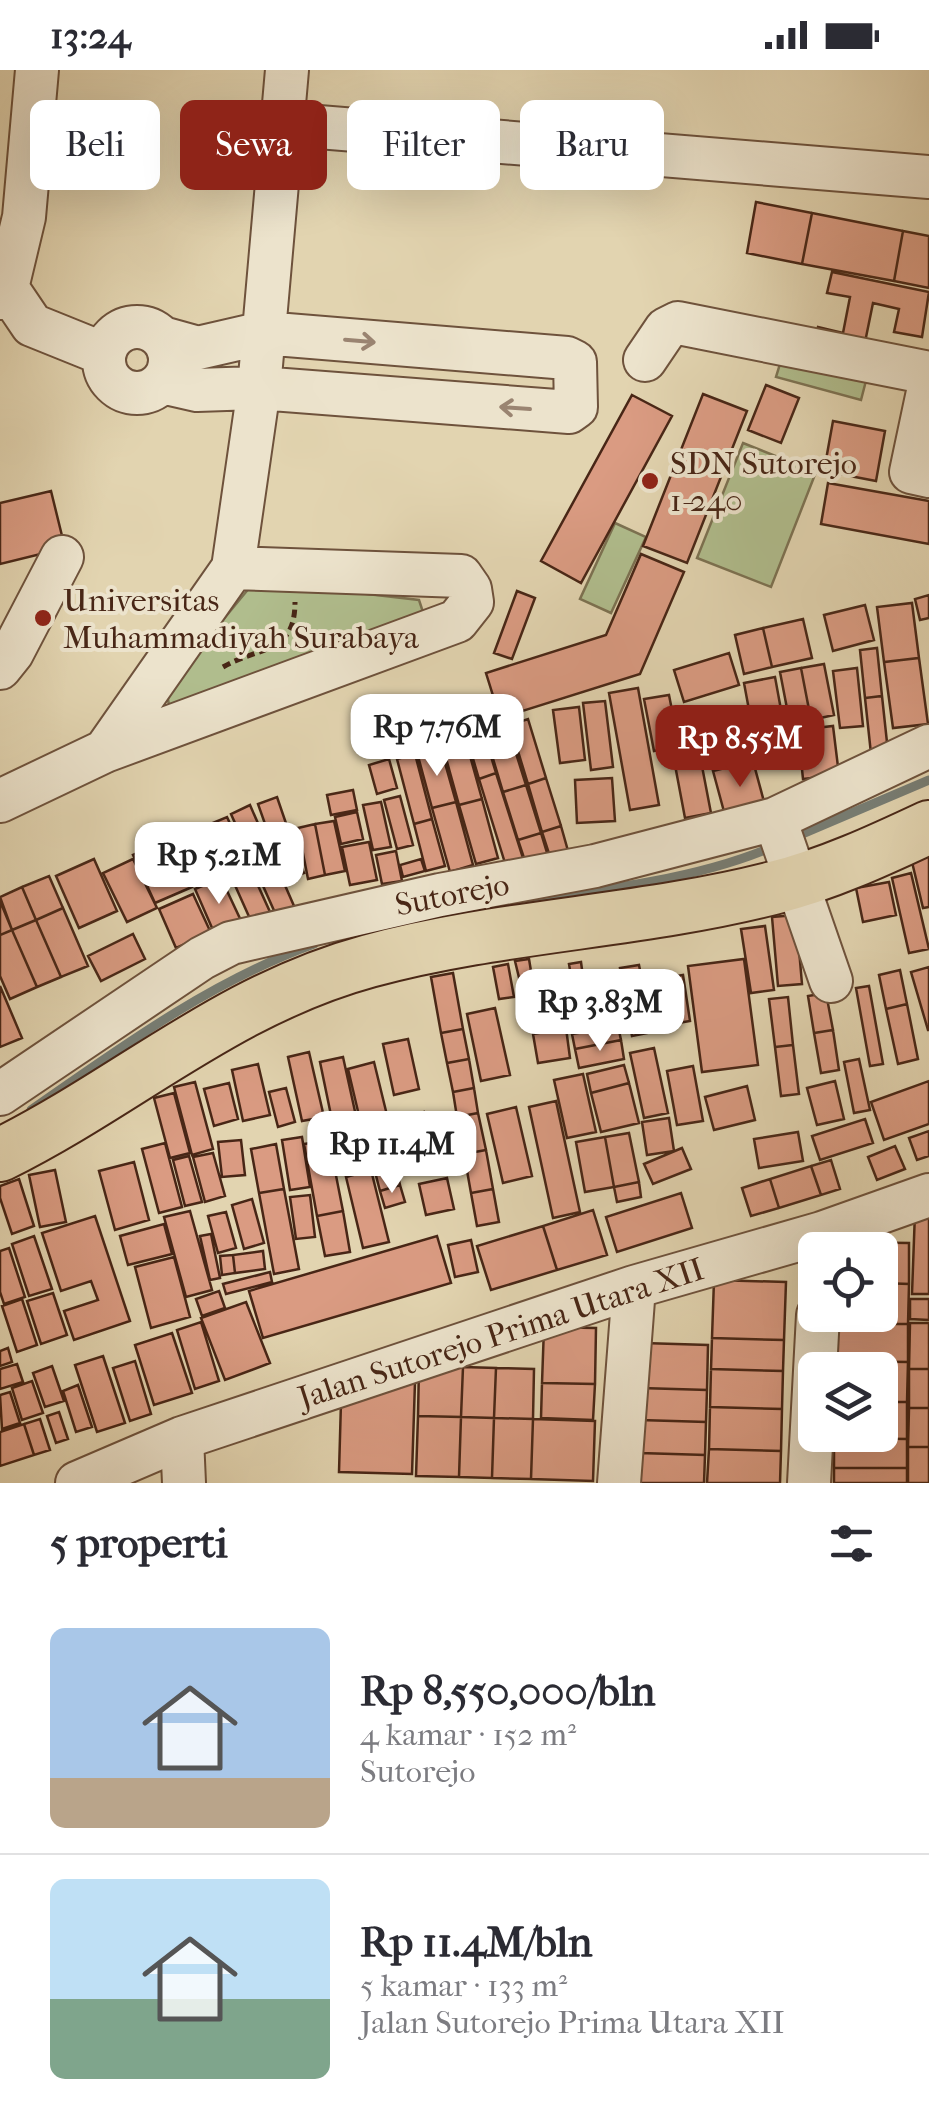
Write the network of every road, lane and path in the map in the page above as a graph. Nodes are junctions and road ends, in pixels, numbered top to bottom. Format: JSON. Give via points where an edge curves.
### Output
{"nodes":[{"id":1,"x":37,"y":70,"type":"edge"},
{"id":2,"x":287,"y":70,"type":"edge"},
{"id":3,"x":284,"y":100,"type":"edge"},
{"id":4,"x":327,"y":128,"type":"edge"},
{"id":5,"x":929,"y":177,"type":"edge"},
{"id":6,"x":276,"y":190,"type":"edge"},
{"id":7,"x":3,"y":293,"type":"edge"},
{"id":8,"x":263,"y":333,"type":"junction"},
{"id":9,"x":162,"y":338,"type":"junction"},
{"id":10,"x":104,"y":354,"type":"junction"},
{"id":11,"x":645,"y":360,"type":"dead end"},
{"id":12,"x":929,"y":374,"type":"edge"},
{"id":13,"x":162,"y":382,"type":"junction"},
{"id":14,"x":929,"y":387,"type":"edge"},
{"id":15,"x":259,"y":388,"type":"junction"},
{"id":16,"x":929,"y":476,"type":"edge"},
{"id":17,"x":62,"y":557,"type":"dead end"},
{"id":18,"x":234,"y":568,"type":"junction"},
{"id":19,"x":295,"y":570,"type":"junction"},
{"id":20,"x":0,"y":668,"type":"edge"},
{"id":21,"x":210,"y":674,"type":"dead end"},
{"id":22,"x":929,"y":746,"type":"edge"},
{"id":23,"x":106,"y":751,"type":"junction"},
{"id":24,"x":0,"y":801,"type":"edge"},
{"id":25,"x":776,"y":822,"type":"junction"},
{"id":26,"x":929,"y":827,"type":"edge"},
{"id":27,"x":793,"y":873,"type":"junction"},
{"id":28,"x":601,"y":890,"type":"junction"},
{"id":29,"x":242,"y":972,"type":"junction"},
{"id":30,"x":831,"y":980,"type":"dead end"},
{"id":31,"x":0,"y":1094,"type":"edge"},
{"id":32,"x":0,"y":1155,"type":"edge"},
{"id":33,"x":929,"y":1194,"type":"edge"},
{"id":34,"x":844,"y":1232,"type":"edge"},
{"id":35,"x":798,"y":1248,"type":"edge"},
{"id":36,"x":634,"y":1287,"type":"junction"},
{"id":37,"x":817,"y":1332,"type":"edge"},
{"id":38,"x":182,"y":1438,"type":"junction"},
{"id":39,"x":77,"y":1483,"type":"edge"},
{"id":40,"x":184,"y":1483,"type":"edge"},
{"id":41,"x":619,"y":1483,"type":"edge"},
{"id":42,"x":809,"y":1483,"type":"edge"}],
"edges":[{"from":1,"to":7,"type":"street","via":[[24,217]]},
{"from":2,"to":3,"type":"street"},
{"from":4,"to":5,"type":"street"},
{"from":6,"to":8,"type":"street"},
{"from":7,"to":10,"type":"street","via":[[32,325]]},
{"from":8,"to":9,"type":"street","via":[[198,348]]},
{"from":8,"to":15,"type":"street"},
{"from":8,"to":15,"type":"street","one_way":true,"via":[[568,358],[575,362],[576,407],[569,412]]},
{"from":9,"to":10,"type":"street","via":[[130,328],[110,340]]},
{"from":9,"to":13,"type":"street","via":[[170,360]]},
{"from":10,"to":13,"type":"street","via":[[104,368],[122,390],[136,394]]},
{"from":11,"to":12,"type":"street","via":[[678,323]]},
{"from":13,"to":15,"type":"street","via":[[198,390]]},
{"from":14,"to":16,"type":"street","via":[[911,472]]},
{"from":15,"to":18,"type":"street"},
{"from":17,"to":20,"type":"street"},
{"from":18,"to":19,"type":"street"},
{"from":18,"to":23,"type":"street"},
{"from":19,"to":21,"type":"path","via":[[290,635]]},
{"from":19,"to":23,"type":"street","via":[[461,576],[472,602],[458,621]]},
{"from":22,"to":25,"type":"street"},
{"from":23,"to":24,"type":"street"},
{"from":25,"to":27,"type":"street"},
{"from":25,"to":28,"type":"street"},
{"from":26,"to":27,"type":"main road"},
{"from":27,"to":28,"type":"main road","via":[[735,897]]},
{"from":27,"to":30,"type":"street"},
{"from":28,"to":29,"type":"main road","via":[[322,976]]},
{"from":29,"to":31,"type":"street","via":[[202,958]]},
{"from":29,"to":32,"type":"main road","via":[[215,1024]]},
{"from":33,"to":34,"type":"street","name":"Jalan Sutorejo Prima Utara XII"},
{"from":35,"to":36,"type":"street","name":"Jalan Sutorejo Prima Utara XII"},
{"from":36,"to":38,"type":"street","name":"Jalan Sutorejo Prima Utara XII"},
{"from":36,"to":41,"type":"street"},
{"from":37,"to":42,"type":"street"},
{"from":38,"to":39,"type":"street","name":"Jalan Sutorejo Prima Utara XII"},
{"from":38,"to":40,"type":"street"}]}
